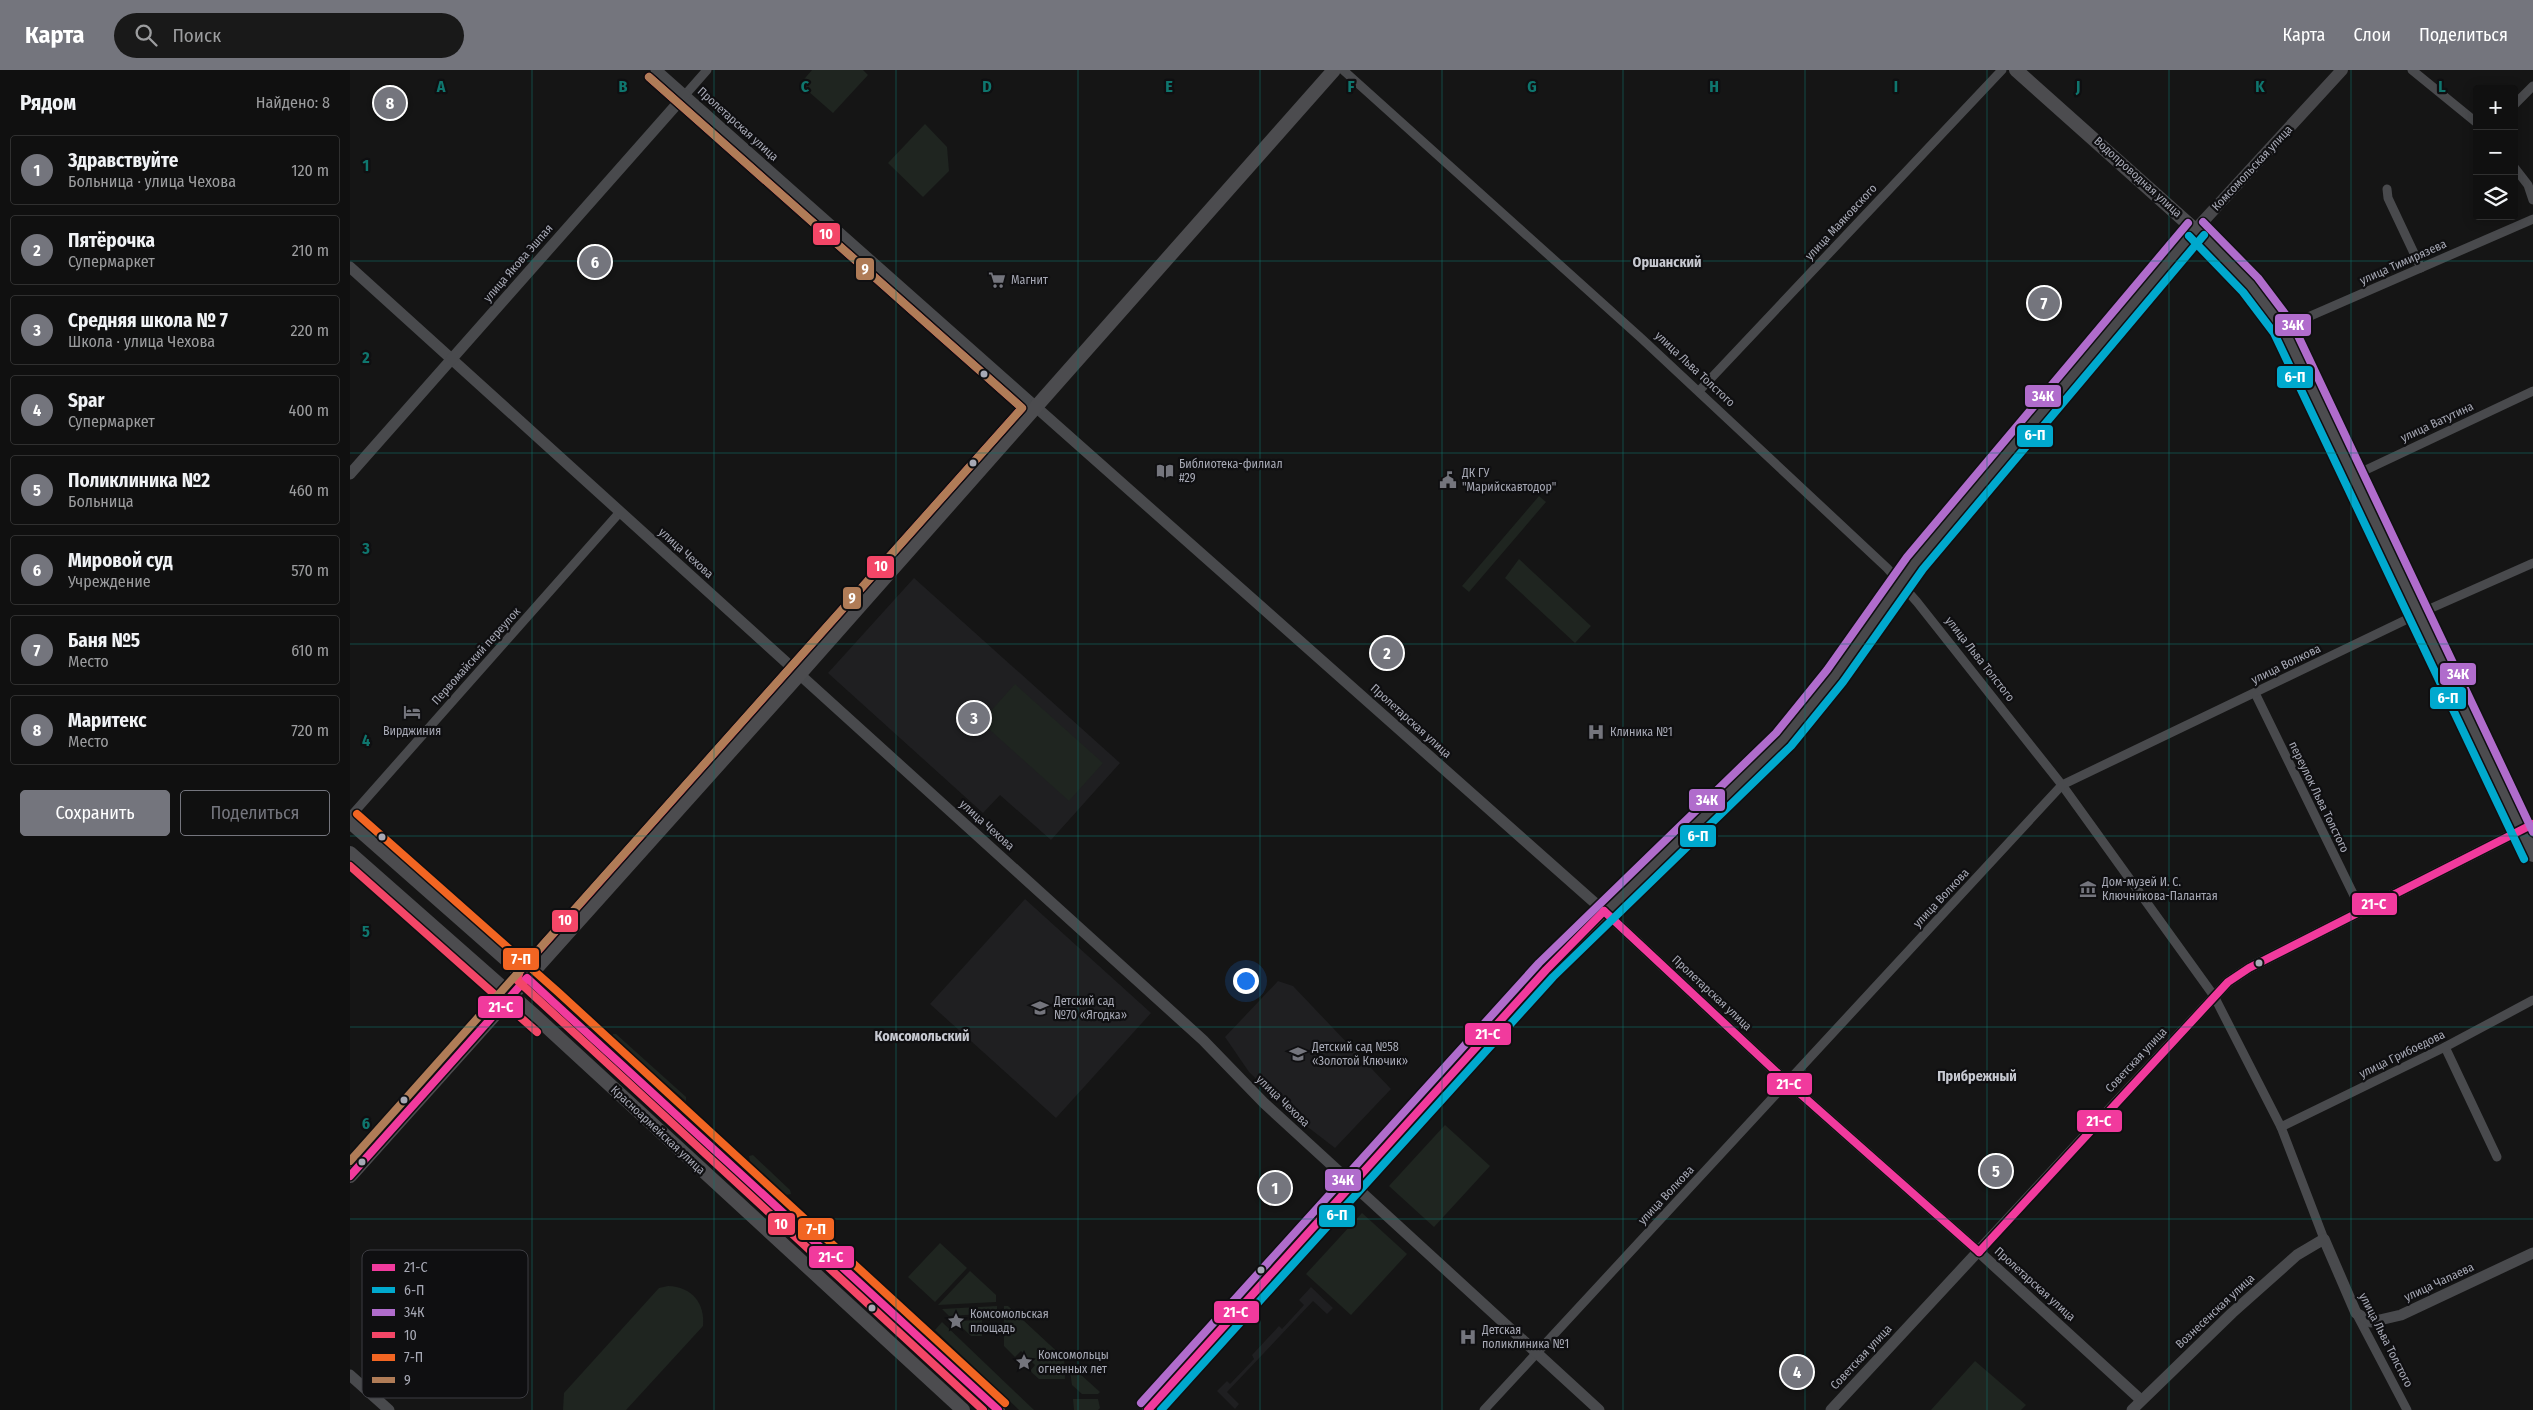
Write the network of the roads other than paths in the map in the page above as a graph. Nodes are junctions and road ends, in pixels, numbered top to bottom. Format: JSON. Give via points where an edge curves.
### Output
{"nodes":[{"id":1,"x":656,"y":70,"type":"edge"},
{"id":2,"x":707,"y":70,"type":"edge"},
{"id":3,"x":1334,"y":70,"type":"edge"},
{"id":4,"x":1343,"y":70,"type":"edge"},
{"id":5,"x":2002,"y":70,"type":"edge"},
{"id":6,"x":2016,"y":70,"type":"edge"},
{"id":7,"x":2342,"y":70,"type":"edge"},
{"id":8,"x":2412,"y":70,"type":"edge"},
{"id":9,"x":2533,"y":86,"type":"edge"},
{"id":10,"x":685,"y":95,"type":"junction"},
{"id":11,"x":2518,"y":101,"type":"edge"},
{"id":12,"x":2473,"y":120,"type":"edge"},
{"id":13,"x":2518,"y":172,"type":"edge"},
{"id":14,"x":2387,"y":189,"type":"dead end"},
{"id":15,"x":2533,"y":200,"type":"edge"},
{"id":16,"x":2533,"y":219,"type":"edge"},
{"id":17,"x":2196,"y":229,"type":"junction"},
{"id":18,"x":350,"y":267,"type":"edge"},
{"id":19,"x":2421,"y":268,"type":"junction"},
{"id":20,"x":2283,"y":328,"type":"junction"},
{"id":21,"x":452,"y":359,"type":"junction"},
{"id":22,"x":1698,"y":391,"type":"junction"},
{"id":23,"x":2533,"y":391,"type":"edge"},
{"id":24,"x":1036,"y":407,"type":"junction"},
{"id":25,"x":350,"y":474,"type":"edge"},
{"id":26,"x":2353,"y":476,"type":"junction"},
{"id":27,"x":620,"y":512,"type":"junction"},
{"id":28,"x":2533,"y":563,"type":"edge"},
{"id":29,"x":1900,"y":583,"type":"junction"},
{"id":30,"x":2418,"y":614,"type":"junction"},
{"id":31,"x":799,"y":674,"type":"junction"},
{"id":32,"x":2255,"y":693,"type":"junction"},
{"id":33,"x":2062,"y":786,"type":"junction"},
{"id":34,"x":350,"y":817,"type":"edge"},
{"id":35,"x":350,"y":822,"type":"edge"},
{"id":36,"x":2527,"y":827,"type":"edge"},
{"id":37,"x":350,"y":853,"type":"edge"},
{"id":38,"x":2533,"y":854,"type":"edge"},
{"id":39,"x":1604,"y":911,"type":"junction"},
{"id":40,"x":2362,"y":912,"type":"junction"},
{"id":41,"x":527,"y":978,"type":"junction"},
{"id":42,"x":512,"y":996,"type":"junction"},
{"id":43,"x":2214,"y":996,"type":"junction"},
{"id":44,"x":2533,"y":1000,"type":"edge"},
{"id":45,"x":2445,"y":1047,"type":"junction"},
{"id":46,"x":1787,"y":1082,"type":"junction"},
{"id":47,"x":2281,"y":1127,"type":"junction"},
{"id":48,"x":2497,"y":1157,"type":"dead end"},
{"id":49,"x":350,"y":1176,"type":"edge"},
{"id":50,"x":1352,"y":1185,"type":"junction"},
{"id":51,"x":2324,"y":1239,"type":"junction"},
{"id":52,"x":1979,"y":1252,"type":"junction"},
{"id":53,"x":2533,"y":1253,"type":"edge"},
{"id":54,"x":2356,"y":1313,"type":"junction"},
{"id":55,"x":1536,"y":1354,"type":"junction"},
{"id":56,"x":350,"y":1375,"type":"edge"},
{"id":57,"x":362,"y":1386,"type":"edge"},
{"id":58,"x":375,"y":1398,"type":"edge"},
{"id":59,"x":2141,"y":1400,"type":"junction"},
{"id":60,"x":2402,"y":1408,"type":"edge"},
{"id":61,"x":388,"y":1410,"type":"edge"},
{"id":62,"x":963,"y":1410,"type":"edge"},
{"id":63,"x":998,"y":1410,"type":"edge"},
{"id":64,"x":1148,"y":1410,"type":"edge"},
{"id":65,"x":1484,"y":1410,"type":"edge"},
{"id":66,"x":1599,"y":1410,"type":"edge"},
{"id":67,"x":1831,"y":1410,"type":"edge"},
{"id":68,"x":2132,"y":1410,"type":"edge"}],
"edges":[{"from":1,"to":10,"type":"street","name":"Пролетарская улица"},
{"from":2,"to":10,"type":"street","name":"улица Якова Эшпая"},
{"from":3,"to":24,"type":"main road"},
{"from":4,"to":22,"type":"street","name":"улица Льва Толстого"},
{"from":5,"to":22,"type":"street","name":"улица Маяковского"},
{"from":6,"to":17,"type":"main road","name":"Водопроводная улица"},
{"from":7,"to":17,"type":"main road","name":"Комсомольская улица"},
{"from":8,"to":12,"type":"street"},
{"from":9,"to":11,"type":"street"},
{"from":10,"to":21,"type":"street","name":"улица Якова Эшпая"},
{"from":10,"to":24,"type":"street","name":"Пролетарская улица"},
{"from":13,"to":15,"type":"street","via":[[2528,185]]},
{"from":14,"to":19,"type":"street","via":[[2388,198]]},
{"from":16,"to":19,"type":"street","name":"улица Тимирязева"},
{"from":17,"to":20,"type":"main road","name":"Водопроводная улица","via":[[2251,285]]},
{"from":17,"to":29,"type":"main road","name":"Комсомольская улица"},
{"from":18,"to":21,"type":"street","name":"улица Чехова"},
{"from":19,"to":20,"type":"street","name":"улица Тимирязева"},
{"from":20,"to":26,"type":"main road","name":"Водопроводная улица"},
{"from":21,"to":25,"type":"street","name":"улица Якова Эшпая"},
{"from":21,"to":27,"type":"street","name":"улица Чехова"},
{"from":22,"to":29,"type":"street","name":"улица Льва Толстого"},
{"from":23,"to":26,"type":"street","name":"улица Ватутина"},
{"from":24,"to":31,"type":"main road"},
{"from":24,"to":39,"type":"street","name":"Пролетарская улица"},
{"from":26,"to":30,"type":"main road","name":"Водопроводная улица"},
{"from":27,"to":31,"type":"street","name":"улица Чехова"},
{"from":27,"to":34,"type":"street","name":"Первомайский переулок"},
{"from":28,"to":30,"type":"street","name":"улица Волкова"},
{"from":29,"to":33,"type":"street","name":"улица Льва Толстого"},
{"from":29,"to":39,"type":"main road","name":"Комсомольская улица","via":[[1835,676],[1783,740]]},
{"from":30,"to":32,"type":"street","name":"улица Волкова"},
{"from":30,"to":36,"type":"main road","name":"Водопроводная улица"},
{"from":31,"to":41,"type":"main road"},
{"from":31,"to":50,"type":"street","name":"улица Чехова","via":[[1203,1040],[1264,1103]]},
{"from":32,"to":33,"type":"street","name":"улица Волкова"},
{"from":32,"to":40,"type":"street","name":"переулок Льва Толстого"},
{"from":33,"to":43,"type":"street","name":"улица Льва Толстого"},
{"from":33,"to":46,"type":"street","name":"улица Волкова"},
{"from":35,"to":41,"type":"main road","name":"Красноармейская улица"},
{"from":36,"to":38,"type":"main road","name":"Водопроводная улица"},
{"from":36,"to":40,"type":"street","name":"Советская улица"},
{"from":37,"to":42,"type":"main road","name":"Красноармейская улица"},
{"from":39,"to":46,"type":"street","name":"Пролетарская улица"},
{"from":39,"to":50,"type":"main road","name":"Комсомольская улица","via":[[1546,970]]},
{"from":40,"to":43,"type":"street","name":"Советская улица","via":[[2249,968]]},
{"from":41,"to":42,"type":"main road"},
{"from":41,"to":63,"type":"main road","name":"Красноармейская улица"},
{"from":42,"to":49,"type":"main road"},
{"from":42,"to":62,"type":"main road","name":"Красноармейская улица"},
{"from":43,"to":47,"type":"street","name":"улица Льва Толстого"},
{"from":43,"to":52,"type":"street","name":"Советская улица"},
{"from":44,"to":45,"type":"street","name":"улица Грибоедова"},
{"from":45,"to":47,"type":"street","name":"улица Грибоедова"},
{"from":45,"to":48,"type":"street"},
{"from":46,"to":52,"type":"street","name":"Пролетарская улица"},
{"from":46,"to":55,"type":"street","name":"улица Волкова"},
{"from":47,"to":51,"type":"street","name":"улица Льва Толстого"},
{"from":50,"to":55,"type":"street","name":"улица Чехова"},
{"from":50,"to":64,"type":"main road","name":"Комсомольская улица"},
{"from":51,"to":54,"type":"street","name":"улица Льва Толстого"},
{"from":51,"to":59,"type":"street","name":"Вознесенская улица","via":[[2297,1255]]},
{"from":52,"to":59,"type":"street","name":"Пролетарская улица"},
{"from":52,"to":67,"type":"street","name":"Советская улица"},
{"from":53,"to":54,"type":"street","name":"улица Чапаева","via":[[2401,1315],[2371,1322]]},
{"from":54,"to":60,"type":"street","name":"улица Льва Толстого"},
{"from":55,"to":65,"type":"street","name":"улица Волкова"},
{"from":55,"to":66,"type":"street","name":"улица Чехова"},
{"from":56,"to":57,"type":"street"},
{"from":58,"to":61,"type":"street"},
{"from":59,"to":68,"type":"street","name":"Вознесенская улица"}]}
